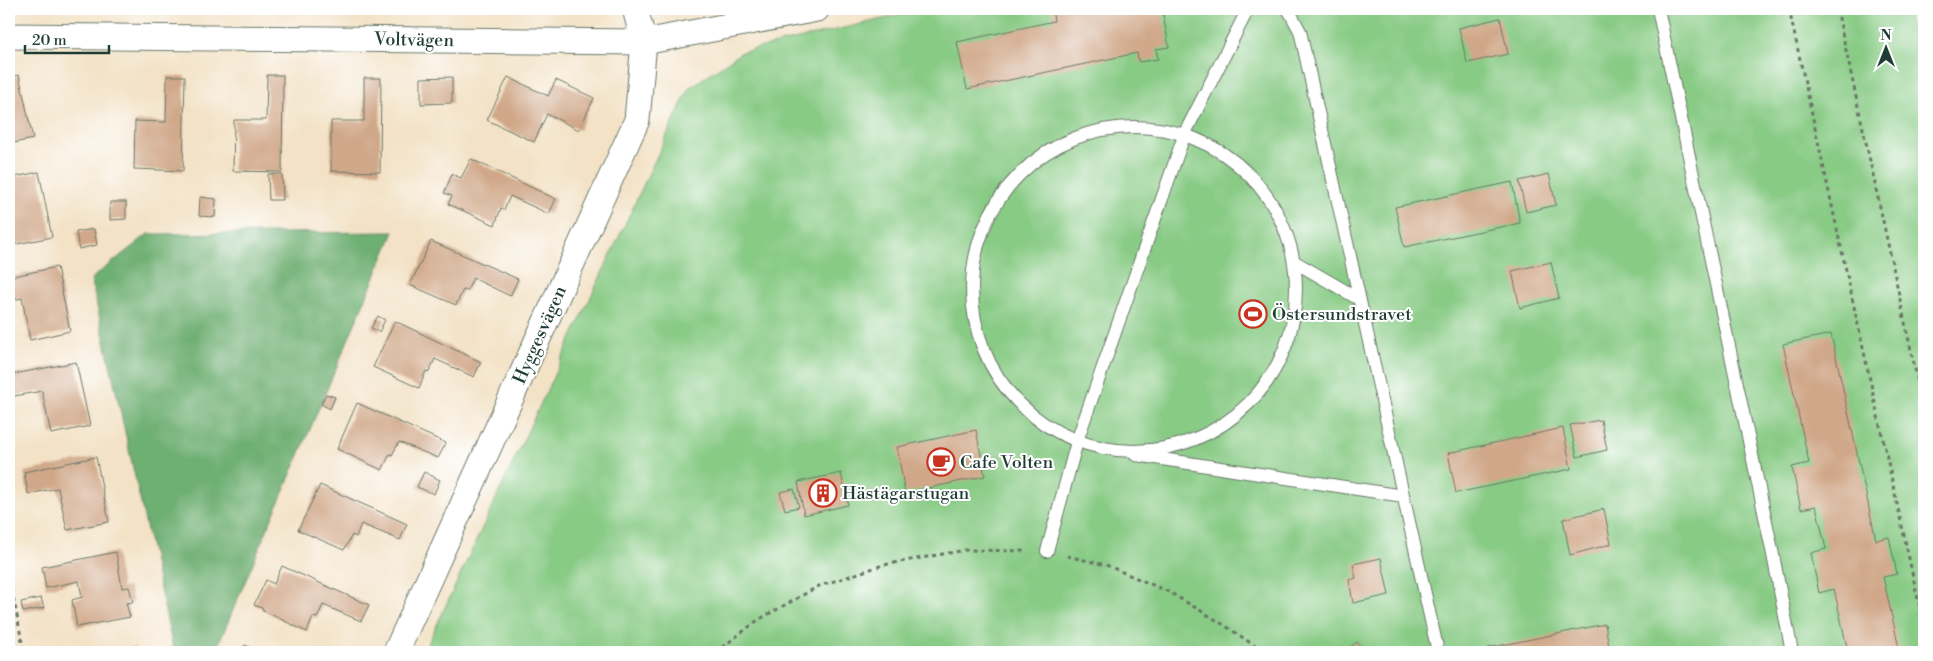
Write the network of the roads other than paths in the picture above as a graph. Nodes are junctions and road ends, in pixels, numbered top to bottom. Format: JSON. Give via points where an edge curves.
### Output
{"nodes":[{"id":1,"x":635,"y":9,"type":"edge"},
{"id":2,"x":817,"y":9,"type":"edge"},
{"id":3,"x":1248,"y":9,"type":"edge"},
{"id":4,"x":1288,"y":9,"type":"edge"},
{"id":5,"x":1658,"y":9,"type":"edge"},
{"id":6,"x":9,"y":36,"type":"edge"},
{"id":7,"x":644,"y":42,"type":"junction"},
{"id":8,"x":1185,"y":132,"type":"junction"},
{"id":9,"x":1296,"y":262,"type":"junction"},
{"id":10,"x":1359,"y":299,"type":"junction"},
{"id":11,"x":1078,"y":438,"type":"junction"},
{"id":12,"x":1130,"y":455,"type":"junction"},
{"id":13,"x":1403,"y":496,"type":"junction"},
{"id":14,"x":1047,"y":551,"type":"road end"},
{"id":15,"x":396,"y":652,"type":"edge"},
{"id":16,"x":1438,"y":652,"type":"edge"},
{"id":17,"x":1792,"y":652,"type":"edge"}],
"edges":[{"from":1,"to":7,"type":"street","name":"Hyggesvägen"},
{"from":2,"to":7,"type":"street","name":"Voltvägen"},
{"from":3,"to":8,"type":"lane"},
{"from":4,"to":10,"type":"lane","via":[[1300,31]]},
{"from":5,"to":17,"type":"lane"},
{"from":6,"to":7,"type":"street","name":"Voltvägen"},
{"from":7,"to":15,"type":"street","name":"Hyggesvägen","via":[[637,120]]},
{"from":8,"to":9,"type":"lane","via":[[1244,169],[1278,211]]},
{"from":8,"to":11,"type":"lane"},
{"from":8,"to":11,"type":"lane","via":[[1148,127],[1096,131],[1048,151],[1009,185],[982,230],[971,281],[977,333],[998,380],[1034,419]]},
{"from":9,"to":10,"type":"lane"},
{"from":9,"to":12,"type":"lane","via":[[1296,318],[1276,371],[1240,415],[1191,439]]},
{"from":10,"to":13,"type":"lane"},
{"from":11,"to":12,"type":"lane"},
{"from":11,"to":14,"type":"lane"},
{"from":12,"to":13,"type":"lane"},
{"from":13,"to":16,"type":"lane"}]}
